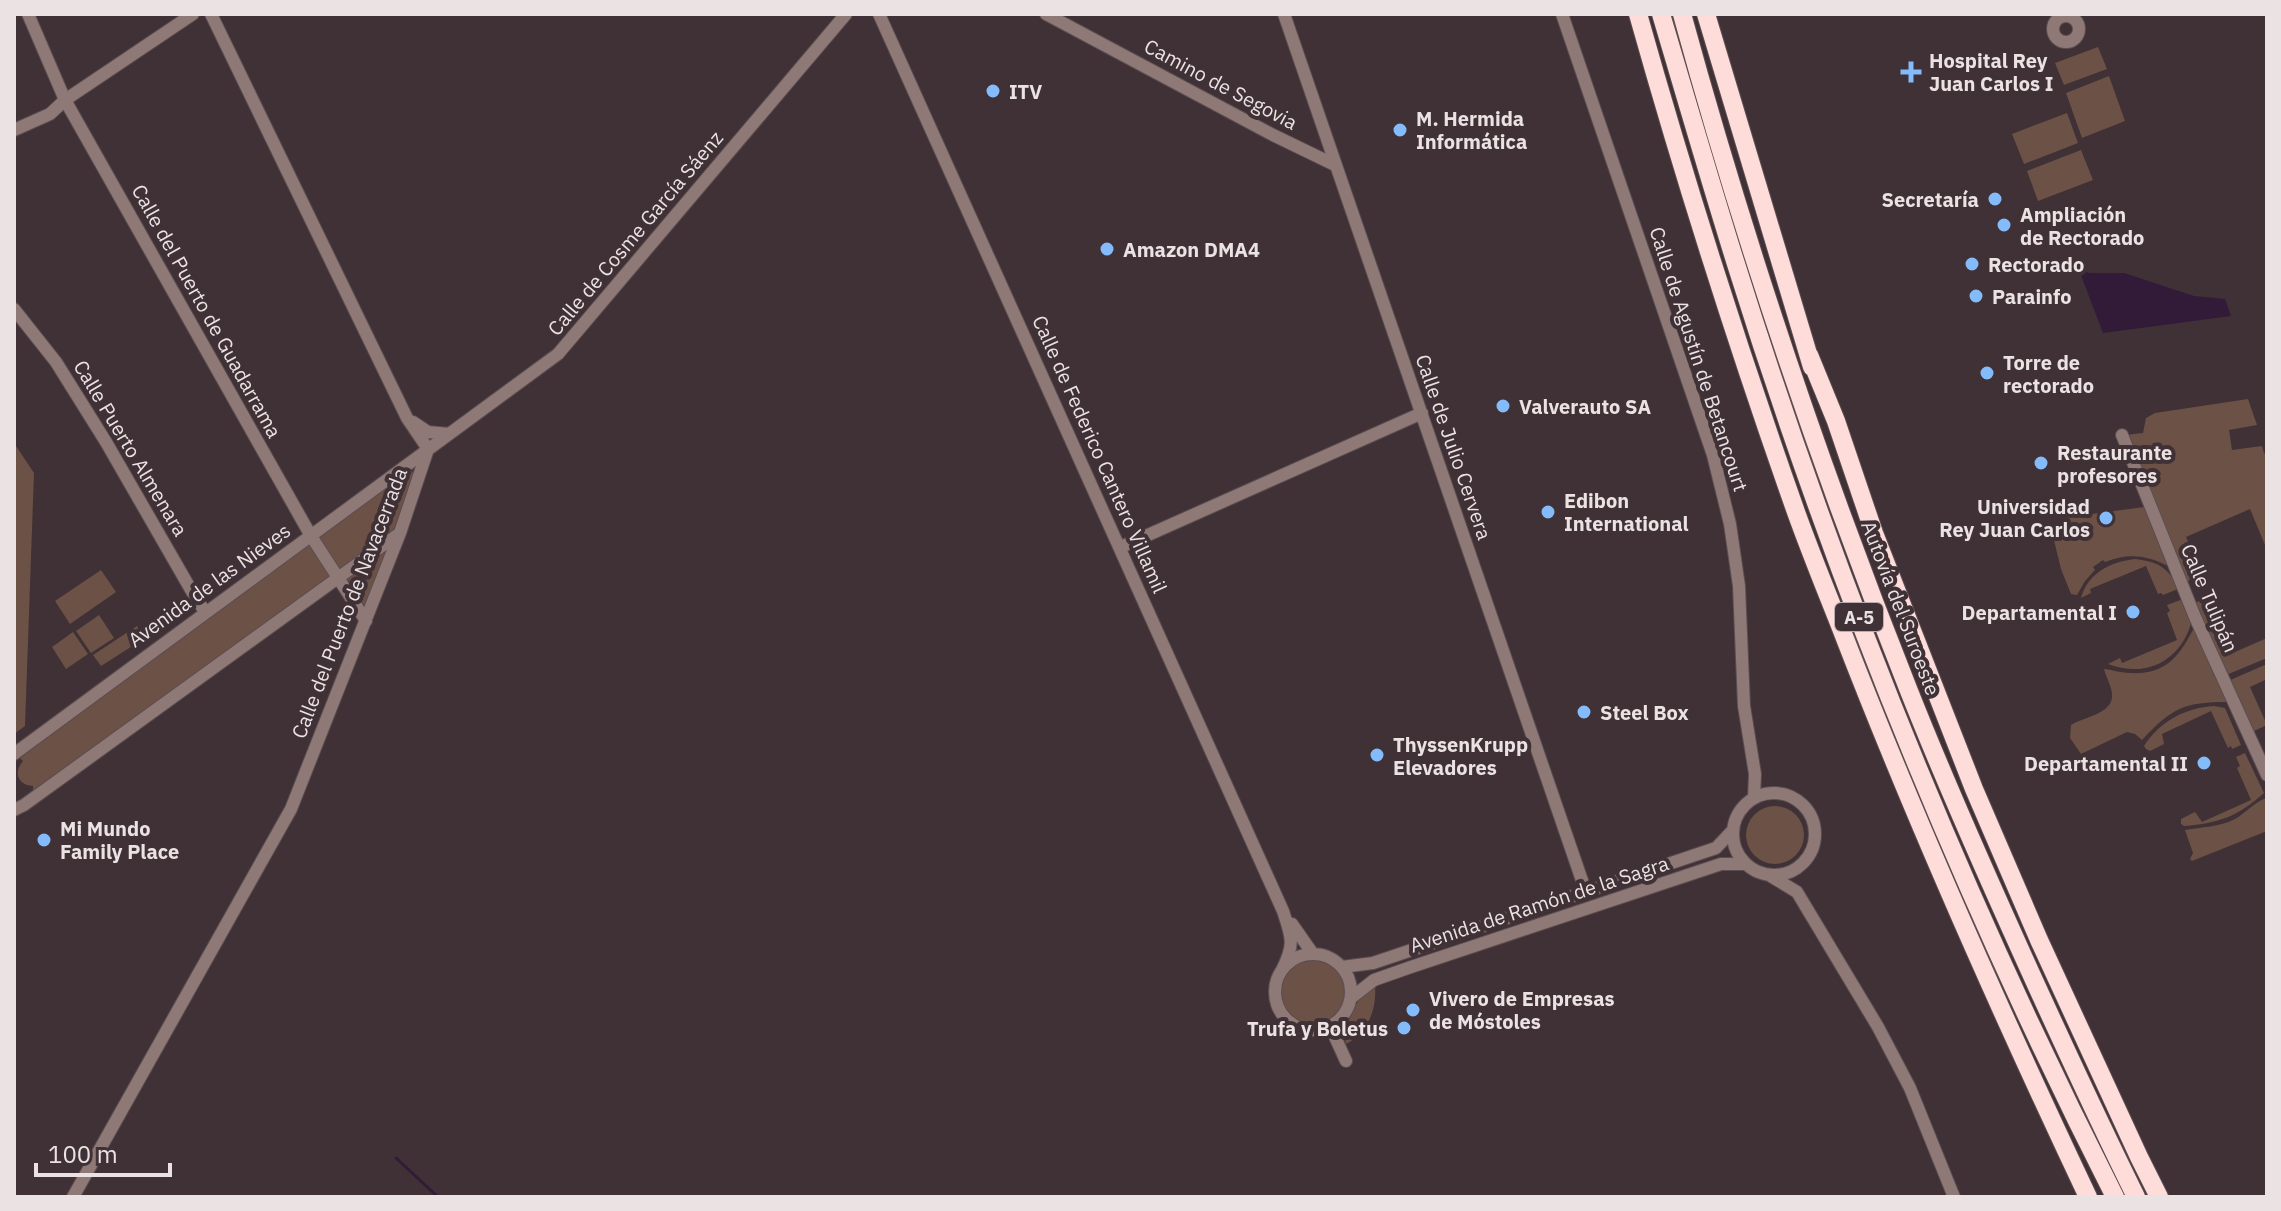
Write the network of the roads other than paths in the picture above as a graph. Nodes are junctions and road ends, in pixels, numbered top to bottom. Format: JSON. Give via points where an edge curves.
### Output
{"nodes":[{"id":1,"x":28,"y":14,"type":"edge"},
{"id":2,"x":193,"y":14,"type":"edge"},
{"id":3,"x":211,"y":14,"type":"edge"},
{"id":4,"x":846,"y":14,"type":"edge"},
{"id":5,"x":879,"y":14,"type":"edge"},
{"id":6,"x":1046,"y":14,"type":"edge"},
{"id":7,"x":1284,"y":14,"type":"edge"},
{"id":8,"x":1562,"y":14,"type":"edge"},
{"id":9,"x":1638,"y":14,"type":"edge"},
{"id":10,"x":1661,"y":14,"type":"edge"},
{"id":11,"x":1682,"y":14,"type":"edge"},
{"id":12,"x":1706,"y":14,"type":"edge"},
{"id":13,"x":65,"y":100,"type":"junction"},
{"id":14,"x":14,"y":130,"type":"edge"},
{"id":15,"x":1335,"y":165,"type":"junction"},
{"id":16,"x":14,"y":309,"type":"edge"},
{"id":17,"x":1809,"y":355,"type":"junction"},
{"id":18,"x":1422,"y":413,"type":"junction"},
{"id":19,"x":407,"y":418,"type":"junction"},
{"id":20,"x":449,"y":434,"type":"junction"},
{"id":21,"x":2122,"y":435,"type":"dead end"},
{"id":22,"x":428,"y":449,"type":"junction"},
{"id":23,"x":400,"y":533,"type":"junction"},
{"id":24,"x":311,"y":536,"type":"junction"},
{"id":25,"x":1121,"y":547,"type":"junction"},
{"id":26,"x":337,"y":578,"type":"junction"},
{"id":27,"x":206,"y":612,"type":"junction"},
{"id":28,"x":366,"y":621,"type":"junction"},
{"id":29,"x":14,"y":754,"type":"edge"},
{"id":30,"x":1755,"y":774,"type":"junction"},
{"id":31,"x":2267,"y":775,"type":"edge"},
{"id":32,"x":1779,"y":793,"type":"junction"},
{"id":33,"x":1754,"y":798,"type":"junction"},
{"id":34,"x":14,"y":810,"type":"edge"},
{"id":35,"x":1959,"y":813,"type":"junction"},
{"id":36,"x":1732,"y":831,"type":"junction"},
{"id":37,"x":1745,"y":864,"type":"junction"},
{"id":38,"x":1795,"y":870,"type":"junction"},
{"id":39,"x":1769,"y":875,"type":"junction"},
{"id":40,"x":1586,"y":892,"type":"junction"},
{"id":41,"x":1797,"y":892,"type":"junction"},
{"id":42,"x":1283,"y":911,"type":"junction"},
{"id":43,"x":1313,"y":954,"type":"junction"},
{"id":44,"x":1342,"y":967,"type":"junction"},
{"id":45,"x":1282,"y":970,"type":"junction"},
{"id":46,"x":1351,"y":998,"type":"junction"},
{"id":47,"x":1330,"y":1026,"type":"junction"},
{"id":48,"x":1346,"y":1061,"type":"dead end"},
{"id":49,"x":73,"y":1197,"type":"edge"},
{"id":50,"x":1954,"y":1197,"type":"edge"},
{"id":51,"x":2088,"y":1197,"type":"edge"},
{"id":52,"x":2115,"y":1197,"type":"edge"},
{"id":53,"x":2136,"y":1197,"type":"edge"},
{"id":54,"x":2159,"y":1197,"type":"edge"}],
"edges":[{"from":1,"to":13,"type":"street","name":"Calle del Puerto de Guadarrama"},
{"from":2,"to":13,"type":"street"},
{"from":3,"to":19,"type":"street","name":"Calle del Puerto de Navacerrada"},
{"from":4,"to":20,"type":"street","name":"Calle de Cosme García Sáenz","via":[[558,354]]},
{"from":5,"to":25,"type":"street","name":"Calle de Federico Cantero Villamil"},
{"from":6,"to":15,"type":"street","name":"Camino de Segovia"},
{"from":7,"to":15,"type":"street","name":"Calle de Julio Cervera"},
{"from":8,"to":30,"type":"street","name":"Calle de Agustín de Betancourt","via":[[1713,455],[1739,586],[1744,706]]},
{"from":9,"to":51,"type":"highway","via":[[1718,278],[1802,528],[1937,866]]},
{"from":10,"to":52,"type":"highway","name":"Autovía del Suroeste","number":"A-5","via":[[1741,281],[1884,684],[2044,1053]]},
{"from":11,"to":35,"type":"highway","name":"Autovía del Suroeste","number":"A-5","via":[[1803,410]]},
{"from":12,"to":17,"type":"highway"},
{"from":13,"to":14,"type":"street","via":[[50,114]]},
{"from":13,"to":24,"type":"street","name":"Calle del Puerto de Guadarrama"},
{"from":15,"to":18,"type":"street","name":"Calle de Julio Cervera"},
{"from":16,"to":27,"type":"street","name":"Calle Puerto Almenara","via":[[56,362]]},
{"from":17,"to":35,"type":"highway","via":[[1879,592],[1952,781]]},
{"from":17,"to":54,"type":"highway","via":[[1974,789]]},
{"from":18,"to":25,"type":"street"},
{"from":18,"to":40,"type":"street","name":"Calle de Julio Cervera"},
{"from":19,"to":20,"type":"street","via":[[428,432]]},
{"from":19,"to":22,"type":"street","name":"Calle del Puerto de Navacerrada"},
{"from":20,"to":22,"type":"street","name":"Calle de Cosme García Sáenz"},
{"from":21,"to":31,"type":"street","name":"Calle Tulipán","via":[[2195,617]]},
{"from":22,"to":23,"type":"street","name":"Calle del Puerto de Navacerrada"},
{"from":22,"to":24,"type":"street","name":"Avenida de las Nieves"},
{"from":23,"to":26,"type":"street"},
{"from":23,"to":28,"type":"street","name":"Calle del Puerto de Navacerrada"},
{"from":24,"to":26,"type":"street","name":"Calle del Puerto de Guadarrama"},
{"from":24,"to":27,"type":"street","name":"Avenida de las Nieves"},
{"from":25,"to":42,"type":"street","name":"Calle de Federico Cantero Villamil"},
{"from":26,"to":28,"type":"street","name":"Calle del Puerto de Guadarrama"},
{"from":26,"to":34,"type":"street"},
{"from":27,"to":29,"type":"street","name":"Avenida de las Nieves"},
{"from":28,"to":49,"type":"street","name":"Calle del Puerto de Navacerrada","via":[[291,809]]},
{"from":30,"to":32,"type":"street"},
{"from":30,"to":33,"type":"street","name":"Calle de Agustín de Betancourt"},
{"from":32,"to":33,"type":"street"},
{"from":32,"to":38,"type":"street","via":[[1802,803],[1814,825],[1812,851]]},
{"from":33,"to":36,"type":"street","via":[[1743,806]]},
{"from":35,"to":53,"type":"highway","name":"Autovía del Suroeste","number":"A-5"},
{"from":36,"to":37,"type":"street"},
{"from":36,"to":40,"type":"street","name":"Avenida de Ramón de la Sagra","via":[[1716,848]]},
{"from":37,"to":39,"type":"street"},
{"from":37,"to":46,"type":"street","name":"Avenida de Ramón de la Sagra","via":[[1721,864],[1400,971],[1374,980]]},
{"from":38,"to":39,"type":"street"},
{"from":38,"to":41,"type":"street","via":[[1801,882]]},
{"from":39,"to":41,"type":"street"},
{"from":40,"to":44,"type":"street","name":"Avenida de Ramón de la Sagra","via":[[1373,963]]},
{"from":41,"to":50,"type":"street","via":[[1910,1088]]},
{"from":42,"to":43,"type":"street","name":"Calle de Federico Cantero Villamil"},
{"from":42,"to":45,"type":"street","name":"Calle de Federico Cantero Villamil","via":[[1291,941]]},
{"from":43,"to":44,"type":"street"},
{"from":43,"to":45,"type":"street","via":[[1290,961]]},
{"from":44,"to":46,"type":"street"},
{"from":45,"to":47,"type":"street","via":[[1275,998],[1289,1022],[1302,1029]]},
{"from":46,"to":47,"type":"street"},
{"from":47,"to":48,"type":"street"}]}
